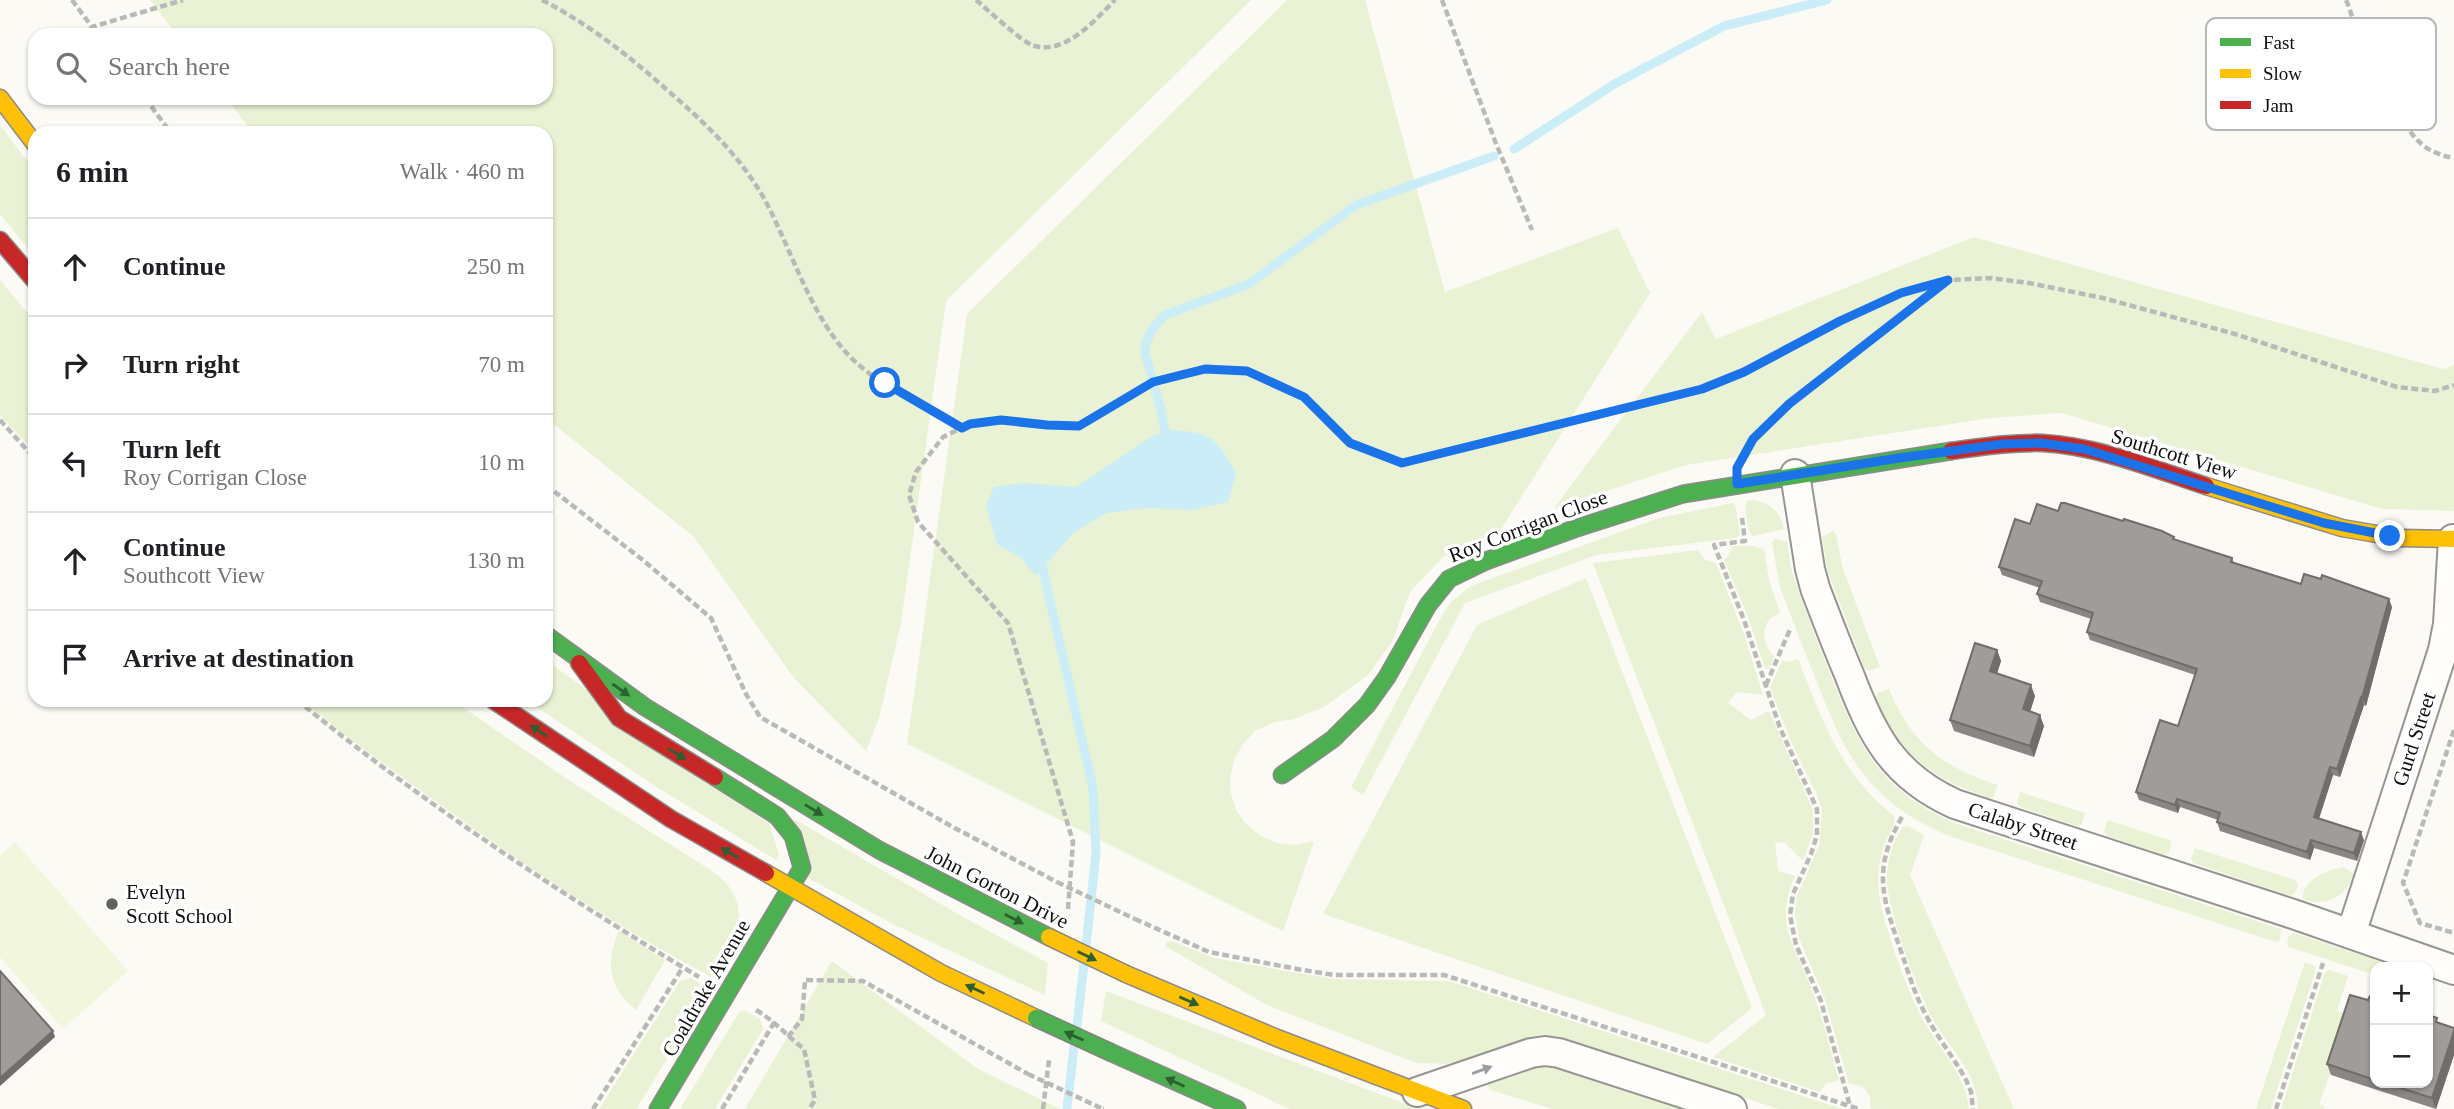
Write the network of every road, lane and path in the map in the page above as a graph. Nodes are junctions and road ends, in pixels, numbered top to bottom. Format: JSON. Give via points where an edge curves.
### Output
{"nodes":[{"id":1,"x":72,"y":0,"type":"edge"},
{"id":2,"x":183,"y":0,"type":"edge"},
{"id":3,"x":542,"y":0,"type":"edge"},
{"id":4,"x":976,"y":0,"type":"edge"},
{"id":5,"x":1115,"y":0,"type":"edge"},
{"id":6,"x":1442,"y":0,"type":"edge"},
{"id":7,"x":2346,"y":0,"type":"edge"},
{"id":8,"x":2353,"y":18,"type":"edge"},
{"id":9,"x":92,"y":27,"type":"joint"},
{"id":10,"x":0,"y":97,"type":"edge"},
{"id":11,"x":150,"y":105,"type":"edge"},
{"id":12,"x":166,"y":126,"type":"edge"},
{"id":13,"x":2408,"y":130,"type":"edge"},
{"id":14,"x":28,"y":135,"type":"edge"},
{"id":15,"x":2454,"y":158,"type":"edge"},
{"id":16,"x":1532,"y":230,"type":"dead end"},
{"id":17,"x":0,"y":240,"type":"edge"},
{"id":18,"x":28,"y":273,"type":"edge"},
{"id":19,"x":1948,"y":280,"type":"junction"},
{"id":20,"x":2454,"y":384,"type":"edge"},
{"id":21,"x":0,"y":420,"type":"edge"},
{"id":22,"x":962,"y":428,"type":"junction"},
{"id":23,"x":28,"y":451,"type":"edge"},
{"id":24,"x":1795,"y":474,"type":"junction"},
{"id":25,"x":1737,"y":484,"type":"junction"},
{"id":26,"x":553,"y":490,"type":"edge"},
{"id":27,"x":2453,"y":539,"type":"edge"},
{"id":28,"x":1791,"y":627,"type":"dead end"},
{"id":29,"x":553,"y":641,"type":"edge"},
{"id":30,"x":576,"y":659,"type":"junction"},
{"id":31,"x":1765,"y":686,"type":"junction"},
{"id":32,"x":306,"y":707,"type":"edge"},
{"id":33,"x":503,"y":707,"type":"edge"},
{"id":34,"x":2454,"y":730,"type":"edge"},
{"id":35,"x":1282,"y":775,"type":"dead end"},
{"id":36,"x":1902,"y":817,"type":"dead end"},
{"id":37,"x":1072,"y":873,"type":"dead end"},
{"id":38,"x":789,"y":887,"type":"junction"},
{"id":39,"x":2454,"y":933,"type":"edge"},
{"id":40,"x":2351,"y":934,"type":"junction"},
{"id":41,"x":2323,"y":963,"type":"dead end"},
{"id":42,"x":2454,"y":970,"type":"edge"},
{"id":43,"x":754,"y":1009,"type":"dead end"},
{"id":44,"x":775,"y":1021,"type":"junction"},
{"id":45,"x":788,"y":1037,"type":"junction"},
{"id":46,"x":1417,"y":1092,"type":"junction"},
{"id":47,"x":1850,"y":1106,"type":"junction"},
{"id":48,"x":593,"y":1109,"type":"edge"},
{"id":49,"x":658,"y":1109,"type":"edge"},
{"id":50,"x":722,"y":1109,"type":"edge"},
{"id":51,"x":809,"y":1109,"type":"edge"},
{"id":52,"x":1103,"y":1109,"type":"edge"},
{"id":53,"x":1237,"y":1109,"type":"edge"},
{"id":54,"x":1463,"y":1109,"type":"edge"},
{"id":55,"x":1732,"y":1109,"type":"edge"},
{"id":56,"x":1859,"y":1109,"type":"edge"},
{"id":57,"x":1973,"y":1109,"type":"edge"},
{"id":58,"x":2276,"y":1109,"type":"edge"}],
"edges":[{"from":1,"to":9,"type":"path"},
{"from":2,"to":9,"type":"path"},
{"from":3,"to":22,"type":"path","via":[[629,57],[711,128],[743,165],[766,203],[808,292],[842,348],[861,367]]},
{"from":4,"to":5,"type":"path","via":[[1031,45],[1050,47],[1066,42]]},
{"from":6,"to":16,"type":"path"},
{"from":7,"to":8,"type":"path"},
{"from":10,"to":14,"type":"main road"},
{"from":11,"to":12,"type":"path"},
{"from":13,"to":15,"type":"path","via":[[2422,145]]},
{"from":17,"to":18,"type":"main road"},
{"from":19,"to":20,"type":"path","via":[[1990,278],[2103,298],[2235,334],[2397,387],[2435,391]]},
{"from":19,"to":22,"type":"path","via":[[1901,293],[1702,389],[1402,463],[1350,443],[1304,397],[1247,371],[1205,369],[1161,379],[1079,426],[1001,420]]},
{"from":19,"to":25,"type":"path","via":[[1789,404],[1753,439],[1737,468]]},
{"from":21,"to":23,"type":"path"},
{"from":22,"to":37,"type":"path","via":[[943,437],[931,451],[916,472],[909,495],[918,523],[1008,622],[1073,842]]},
{"from":24,"to":25,"type":"main road","name":"Roy Corrigan Close"},
{"from":24,"to":27,"type":"main road","name":"Southcott View","via":[[2003,444],[2064,445],[2342,528]]},
{"from":24,"to":40,"type":"street","name":"Calaby Street","via":[[1812,578],[1844,663],[1874,734],[1913,779],[1955,804]]},
{"from":25,"to":31,"type":"path","via":[[1745,541],[1714,545]]},
{"from":25,"to":35,"type":"main road","name":"Roy Corrigan Close","via":[[1637,507],[1455,575],[1428,605],[1367,705],[1333,739]]},
{"from":26,"to":47,"type":"path","bridge":true,"via":[[711,618],[760,717],[1057,882],[1209,952],[1334,975],[1449,976]]},
{"from":27,"to":40,"type":"street","name":"Gurd Street","via":[[2443,650]]},
{"from":28,"to":31,"type":"path"},
{"from":29,"to":30,"type":"main road","name":"John Gorton Drive"},
{"from":30,"to":38,"type":"main road","name":"Coaldrake Avenue","one_way":true,"via":[[619,718],[777,816],[793,836],[802,867]]},
{"from":30,"to":46,"type":"main road","name":"John Gorton Drive","one_way":true,"bridge":true,"via":[[645,707],[879,850],[1126,974]]},
{"from":31,"to":47,"type":"path","via":[[1817,808],[1817,835],[1793,894],[1790,915],[1796,944],[1821,1001]]},
{"from":32,"to":48,"type":"path","via":[[487,842],[683,967]]},
{"from":38,"to":33,"type":"main road","one_way":true,"via":[[671,819]]},
{"from":34,"to":39,"type":"path","via":[[2403,883],[2420,923]]},
{"from":36,"to":57,"type":"path","via":[[1883,865],[1887,909],[1917,996],[1960,1068]]},
{"from":38,"to":49,"type":"main road","name":"Coaldrake Avenue"},
{"from":53,"to":38,"type":"main road","one_way":true,"bridge":true,"via":[[941,973]]},
{"from":40,"to":42,"type":"street","name":"Calaby Street"},
{"from":41,"to":58,"type":"path"},
{"from":43,"to":44,"type":"path"},
{"from":44,"to":45,"type":"path"},
{"from":44,"to":50,"type":"path"},
{"from":45,"to":51,"type":"path","via":[[804,1049],[815,1100]]},
{"from":45,"to":52,"type":"path","bridge":true,"via":[[802,1019],[805,980],[863,981],[1028,1074]]},
{"from":46,"to":54,"type":"main road","name":"John Gorton Drive"},
{"from":46,"to":55,"type":"street","one_way":true,"via":[[1538,1051]]},
{"from":47,"to":56,"type":"path"}]}
